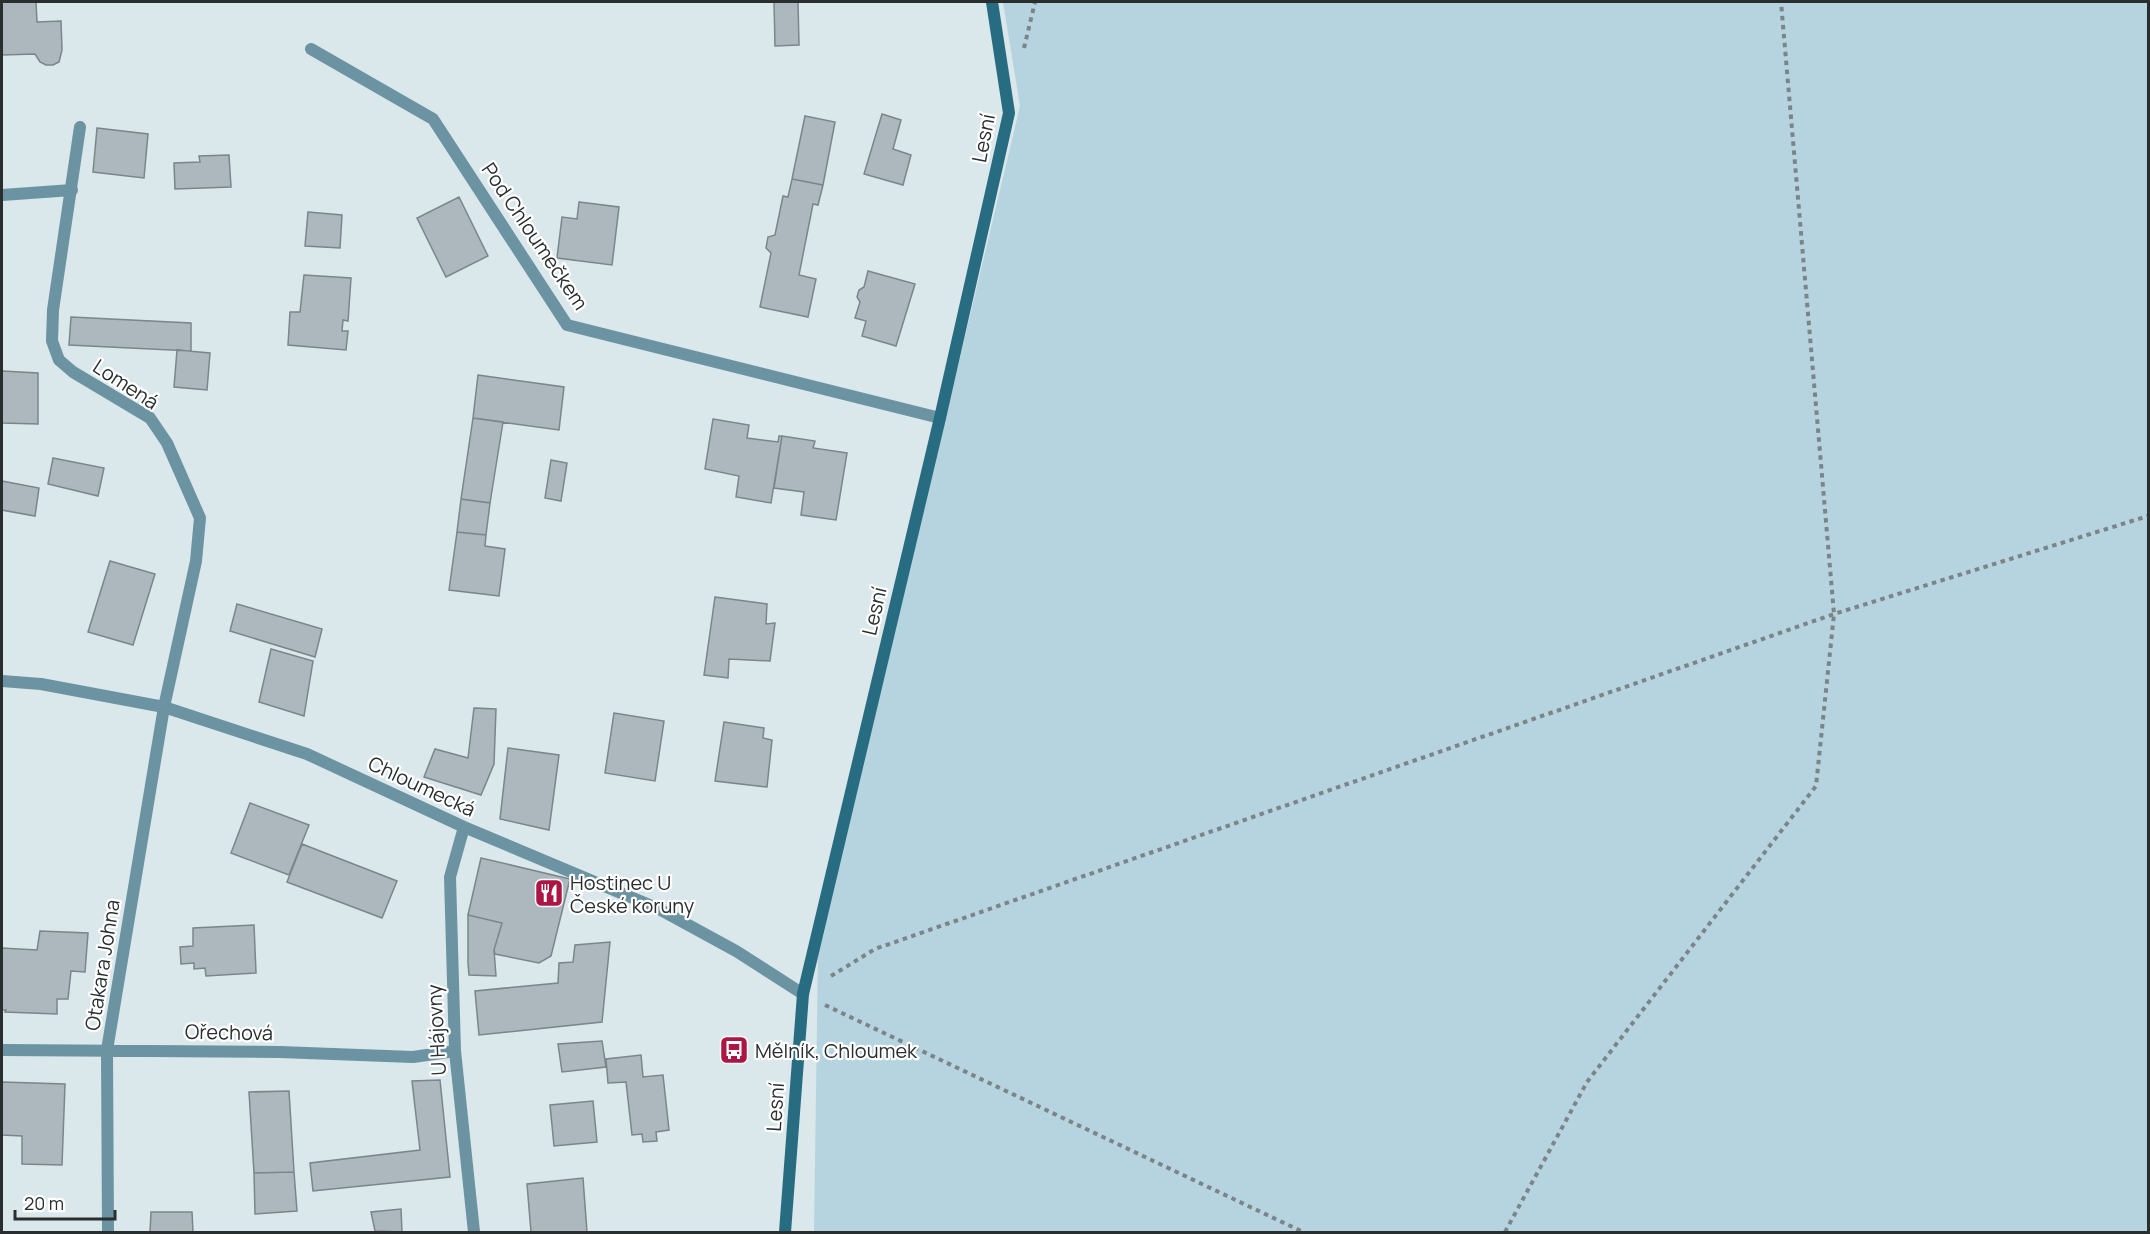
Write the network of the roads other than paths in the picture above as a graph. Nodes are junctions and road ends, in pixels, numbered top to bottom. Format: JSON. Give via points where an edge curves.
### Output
{"nodes":[{"id":1,"x":992,"y":2,"type":"edge"},
{"id":2,"x":311,"y":49,"type":"dead end"},
{"id":3,"x":80,"y":127,"type":"dead end"},
{"id":4,"x":72,"y":190,"type":"junction"},
{"id":5,"x":2,"y":195,"type":"edge"},
{"id":6,"x":940,"y":418,"type":"junction"},
{"id":7,"x":2,"y":681,"type":"edge"},
{"id":8,"x":164,"y":707,"type":"junction"},
{"id":9,"x":464,"y":827,"type":"junction"},
{"id":10,"x":803,"y":994,"type":"junction"},
{"id":11,"x":2,"y":1050,"type":"edge"},
{"id":12,"x":107,"y":1050,"type":"junction"},
{"id":13,"x":455,"y":1051,"type":"junction"},
{"id":14,"x":108,"y":1233,"type":"edge"},
{"id":15,"x":474,"y":1233,"type":"edge"},
{"id":16,"x":785,"y":1233,"type":"edge"}],
"edges":[{"from":1,"to":6,"type":"street","name":"Lesní","via":[[1010,112]]},
{"from":2,"to":6,"type":"street","name":"Pod Chloumečkem","via":[[434,119],[567,325]]},
{"from":3,"to":4,"type":"street","name":"Lomená"},
{"from":4,"to":5,"type":"street"},
{"from":4,"to":8,"type":"street","name":"Lomená","via":[[53,310],[52,340],[59,360],[150,418],[167,443],[200,518],[196,561]]},
{"from":6,"to":10,"type":"street","name":"Lesní"},
{"from":7,"to":8,"type":"street","name":"Chloumecká","via":[[41,684]]},
{"from":8,"to":9,"type":"street","name":"Chloumecká","via":[[307,754]]},
{"from":8,"to":12,"type":"street","name":"Otakara Johna"},
{"from":9,"to":10,"type":"street","name":"Chloumecká","via":[[658,909],[736,951]]},
{"from":9,"to":13,"type":"street","name":"U Hájovny","via":[[450,877]]},
{"from":10,"to":16,"type":"street","name":"Lesní"},
{"from":11,"to":12,"type":"street","name":"Ořechová"},
{"from":12,"to":13,"type":"street","name":"Ořechová","via":[[413,1057]]},
{"from":12,"to":14,"type":"street","name":"Otakara Johna"},
{"from":13,"to":15,"type":"street","name":"U Hájovny"}]}
